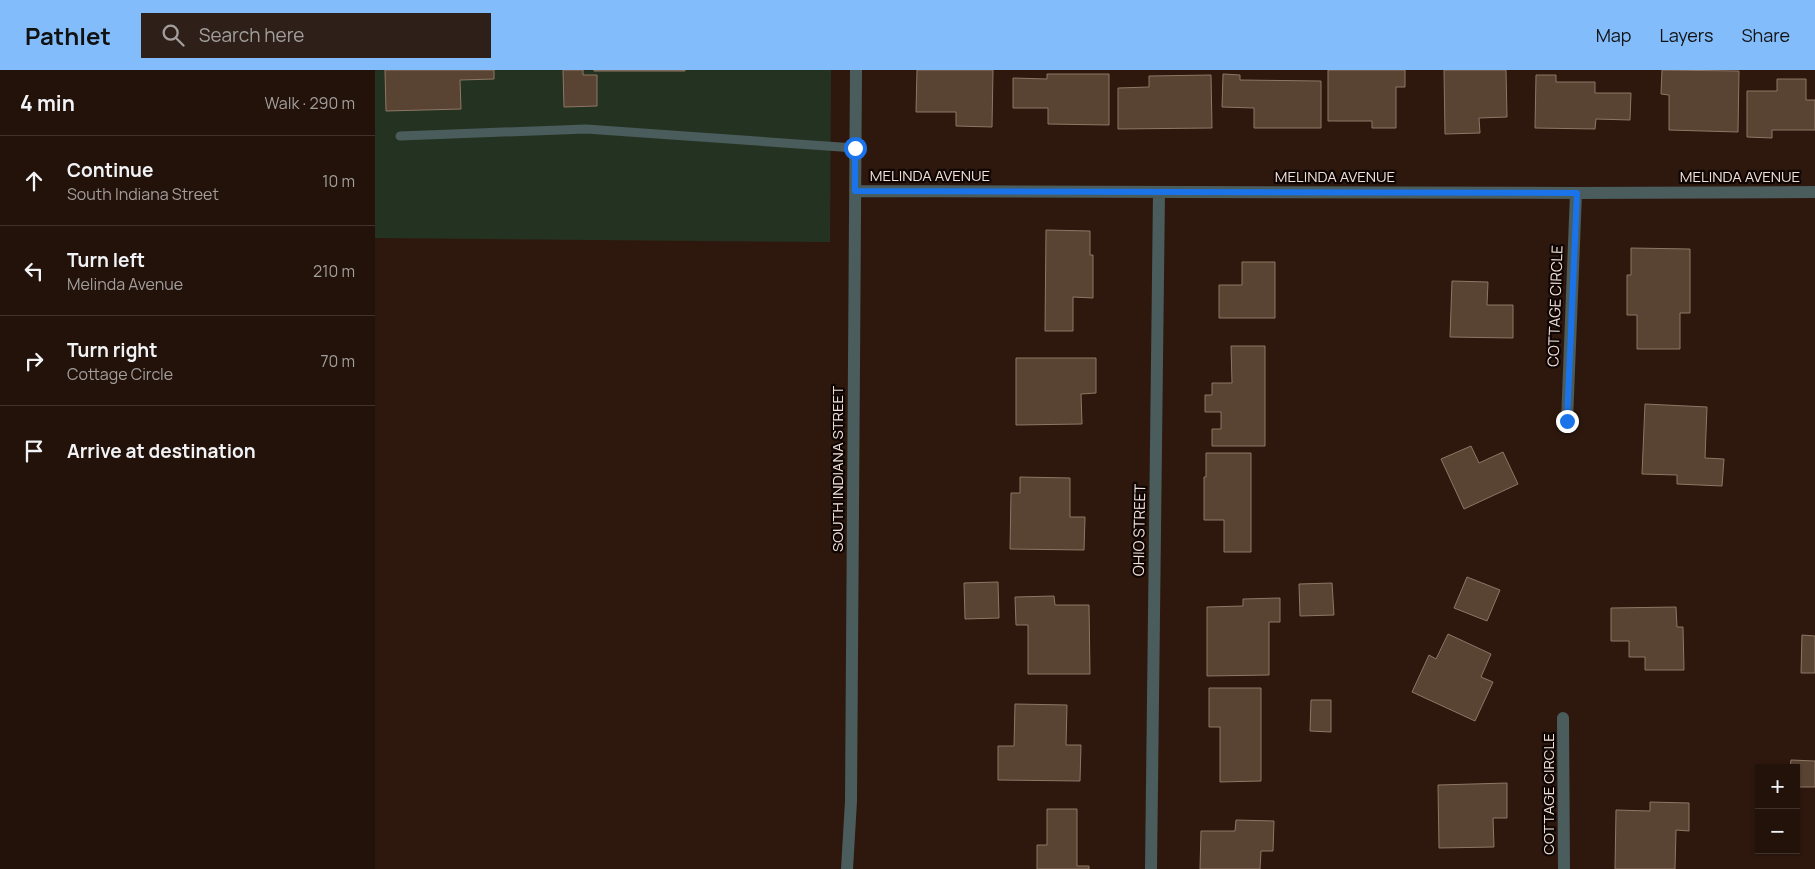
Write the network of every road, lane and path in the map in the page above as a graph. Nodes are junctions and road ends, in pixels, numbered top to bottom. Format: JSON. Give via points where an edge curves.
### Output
{"nodes":[{"id":1,"x":856,"y":70,"type":"edge"},
{"id":2,"x":399,"y":136,"type":"dead end"},
{"id":3,"x":855,"y":148,"type":"junction"},
{"id":4,"x":855,"y":191,"type":"junction"},
{"id":5,"x":1159,"y":192,"type":"junction"},
{"id":6,"x":1815,"y":192,"type":"edge"},
{"id":7,"x":1577,"y":193,"type":"junction"},
{"id":8,"x":1567,"y":421,"type":"dead end"},
{"id":9,"x":1563,"y":718,"type":"dead end"},
{"id":10,"x":847,"y":869,"type":"edge"},
{"id":11,"x":1151,"y":869,"type":"edge"},
{"id":12,"x":1564,"y":869,"type":"edge"}],
"edges":[{"from":1,"to":3,"type":"street","name":"SOUTH INDIANA STREET"},
{"from":2,"to":3,"type":"lane","via":[[586,129]]},
{"from":3,"to":4,"type":"street","name":"SOUTH INDIANA STREET"},
{"from":4,"to":5,"type":"street","name":"MELINDA AVENUE"},
{"from":4,"to":10,"type":"street","name":"SOUTH INDIANA STREET","via":[[851,791]]},
{"from":5,"to":7,"type":"street","name":"MELINDA AVENUE"},
{"from":5,"to":11,"type":"street","name":"OHIO STREET"},
{"from":6,"to":7,"type":"street","name":"MELINDA AVENUE"},
{"from":7,"to":8,"type":"street","name":"COTTAGE CIRCLE"},
{"from":9,"to":12,"type":"street","name":"COTTAGE CIRCLE"}]}
